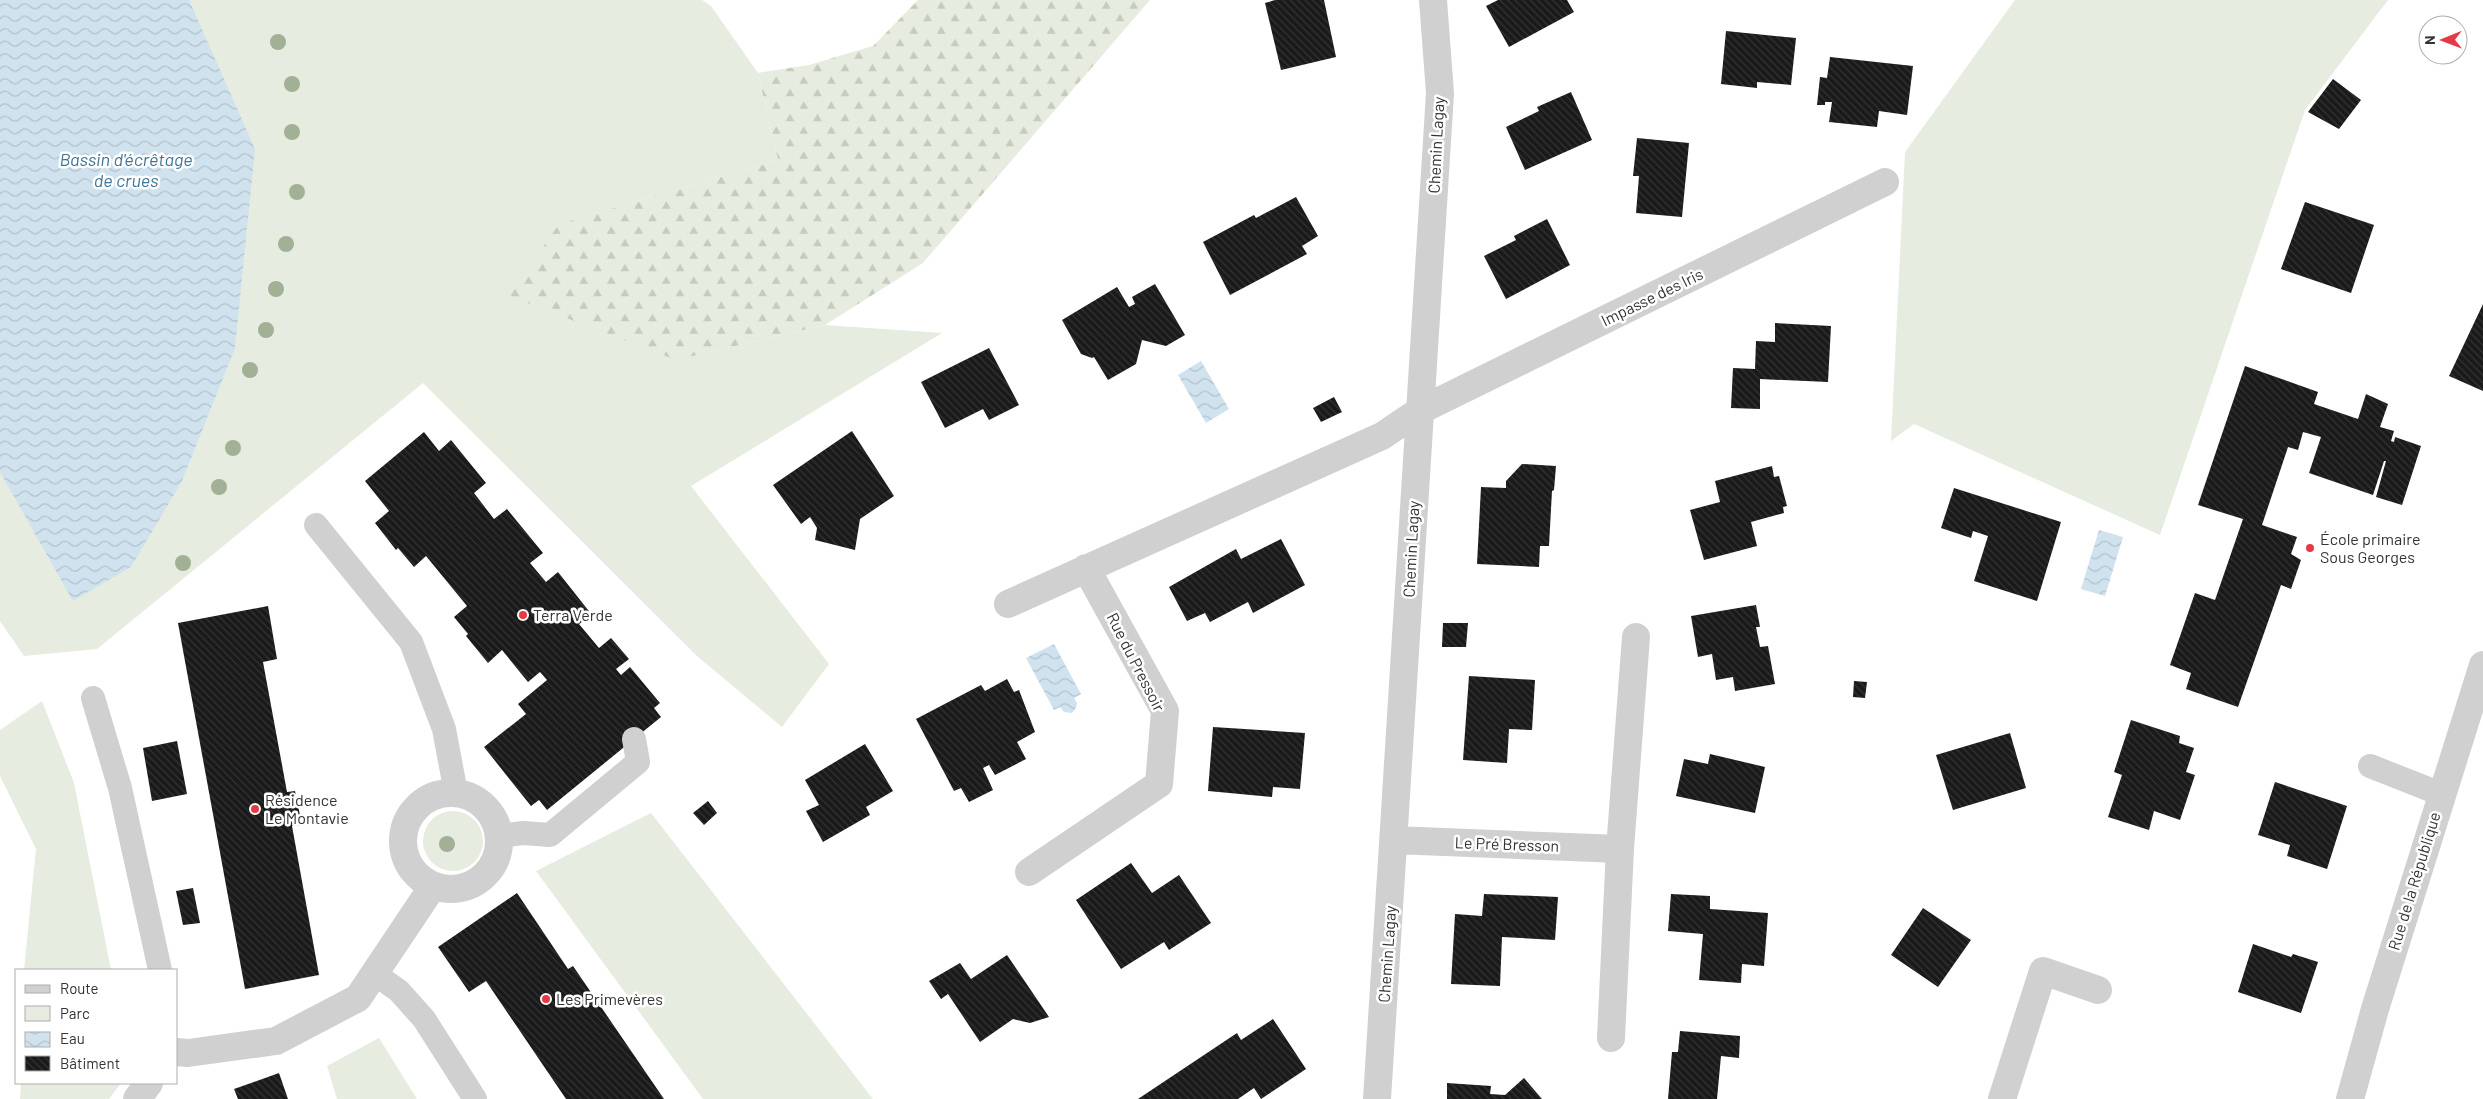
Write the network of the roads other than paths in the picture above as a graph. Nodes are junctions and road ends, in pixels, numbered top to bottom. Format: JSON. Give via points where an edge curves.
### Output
{"nodes":[{"id":1,"x":1433,"y":0,"type":"edge"},
{"id":2,"x":1885,"y":182,"type":"dead end"},
{"id":3,"x":1419,"y":411,"type":"junction"},
{"id":4,"x":316,"y":525,"type":"dead end"},
{"id":5,"x":1086,"y":568,"type":"junction"},
{"id":6,"x":1008,"y":604,"type":"dead end"},
{"id":7,"x":1636,"y":637,"type":"dead end"},
{"id":8,"x":2483,"y":665,"type":"edge"},
{"id":9,"x":93,"y":698,"type":"dead end"},
{"id":10,"x":634,"y":739,"type":"dead end"},
{"id":11,"x":2370,"y":766,"type":"dead end"},
{"id":12,"x":456,"y":793,"type":"junction"},
{"id":13,"x":2441,"y":794,"type":"junction"},
{"id":14,"x":499,"y":836,"type":"junction"},
{"id":15,"x":1394,"y":840,"type":"junction"},
{"id":16,"x":1620,"y":849,"type":"junction"},
{"id":17,"x":1029,"y":872,"type":"dead end"},
{"id":18,"x":433,"y":886,"type":"junction"},
{"id":19,"x":160,"y":969,"type":"edge"},
{"id":20,"x":375,"y":974,"type":"junction"},
{"id":21,"x":2098,"y":990,"type":"dead end"},
{"id":22,"x":1611,"y":1038,"type":"dead end"},
{"id":23,"x":178,"y":1052,"type":"edge"},
{"id":24,"x":148,"y":1084,"type":"edge"},
{"id":25,"x":136,"y":1099,"type":"edge"},
{"id":26,"x":475,"y":1099,"type":"edge"},
{"id":27,"x":1377,"y":1099,"type":"edge"},
{"id":28,"x":2002,"y":1099,"type":"edge"},
{"id":29,"x":2350,"y":1099,"type":"edge"}],
"edges":[{"from":1,"to":3,"type":"street","name":"Chemin Lagay","via":[[1440,93]]},
{"from":2,"to":3,"type":"street","name":"Impasse des Iris"},
{"from":3,"to":5,"type":"street","via":[[1382,436]]},
{"from":3,"to":15,"type":"street","name":"Chemin Lagay"},
{"from":4,"to":12,"type":"lane","via":[[411,642],[444,729]]},
{"from":5,"to":6,"type":"street"},
{"from":5,"to":17,"type":"street","name":"Rue du Pressoir","via":[[1165,710],[1159,784]]},
{"from":7,"to":16,"type":"street"},
{"from":8,"to":13,"type":"street","name":"Rue de la République"},
{"from":9,"to":19,"type":"lane","via":[[120,788]]},
{"from":10,"to":14,"type":"lane","via":[[638,762],[550,835],[523,833]]},
{"from":11,"to":13,"type":"lane"},
{"from":12,"to":14,"type":"street","via":[[485,806]]},
{"from":12,"to":18,"type":"street","via":[[440,794],[420,804],[406,822],[404,852],[420,878]]},
{"from":13,"to":29,"type":"street","name":"Rue de la République"},
{"from":14,"to":18,"type":"street","via":[[498,852],[480,879],[450,889]]},
{"from":15,"to":16,"type":"street","name":"Le Pré Bresson"},
{"from":15,"to":27,"type":"street","name":"Chemin Lagay"},
{"from":16,"to":22,"type":"street"},
{"from":18,"to":20,"type":"street"},
{"from":20,"to":23,"type":"street","via":[[358,998],[276,1041]]},
{"from":20,"to":26,"type":"lane","via":[[399,991],[424,1019]]},
{"from":21,"to":28,"type":"street","via":[[2043,971]]},
{"from":24,"to":25,"type":"street"}]}
